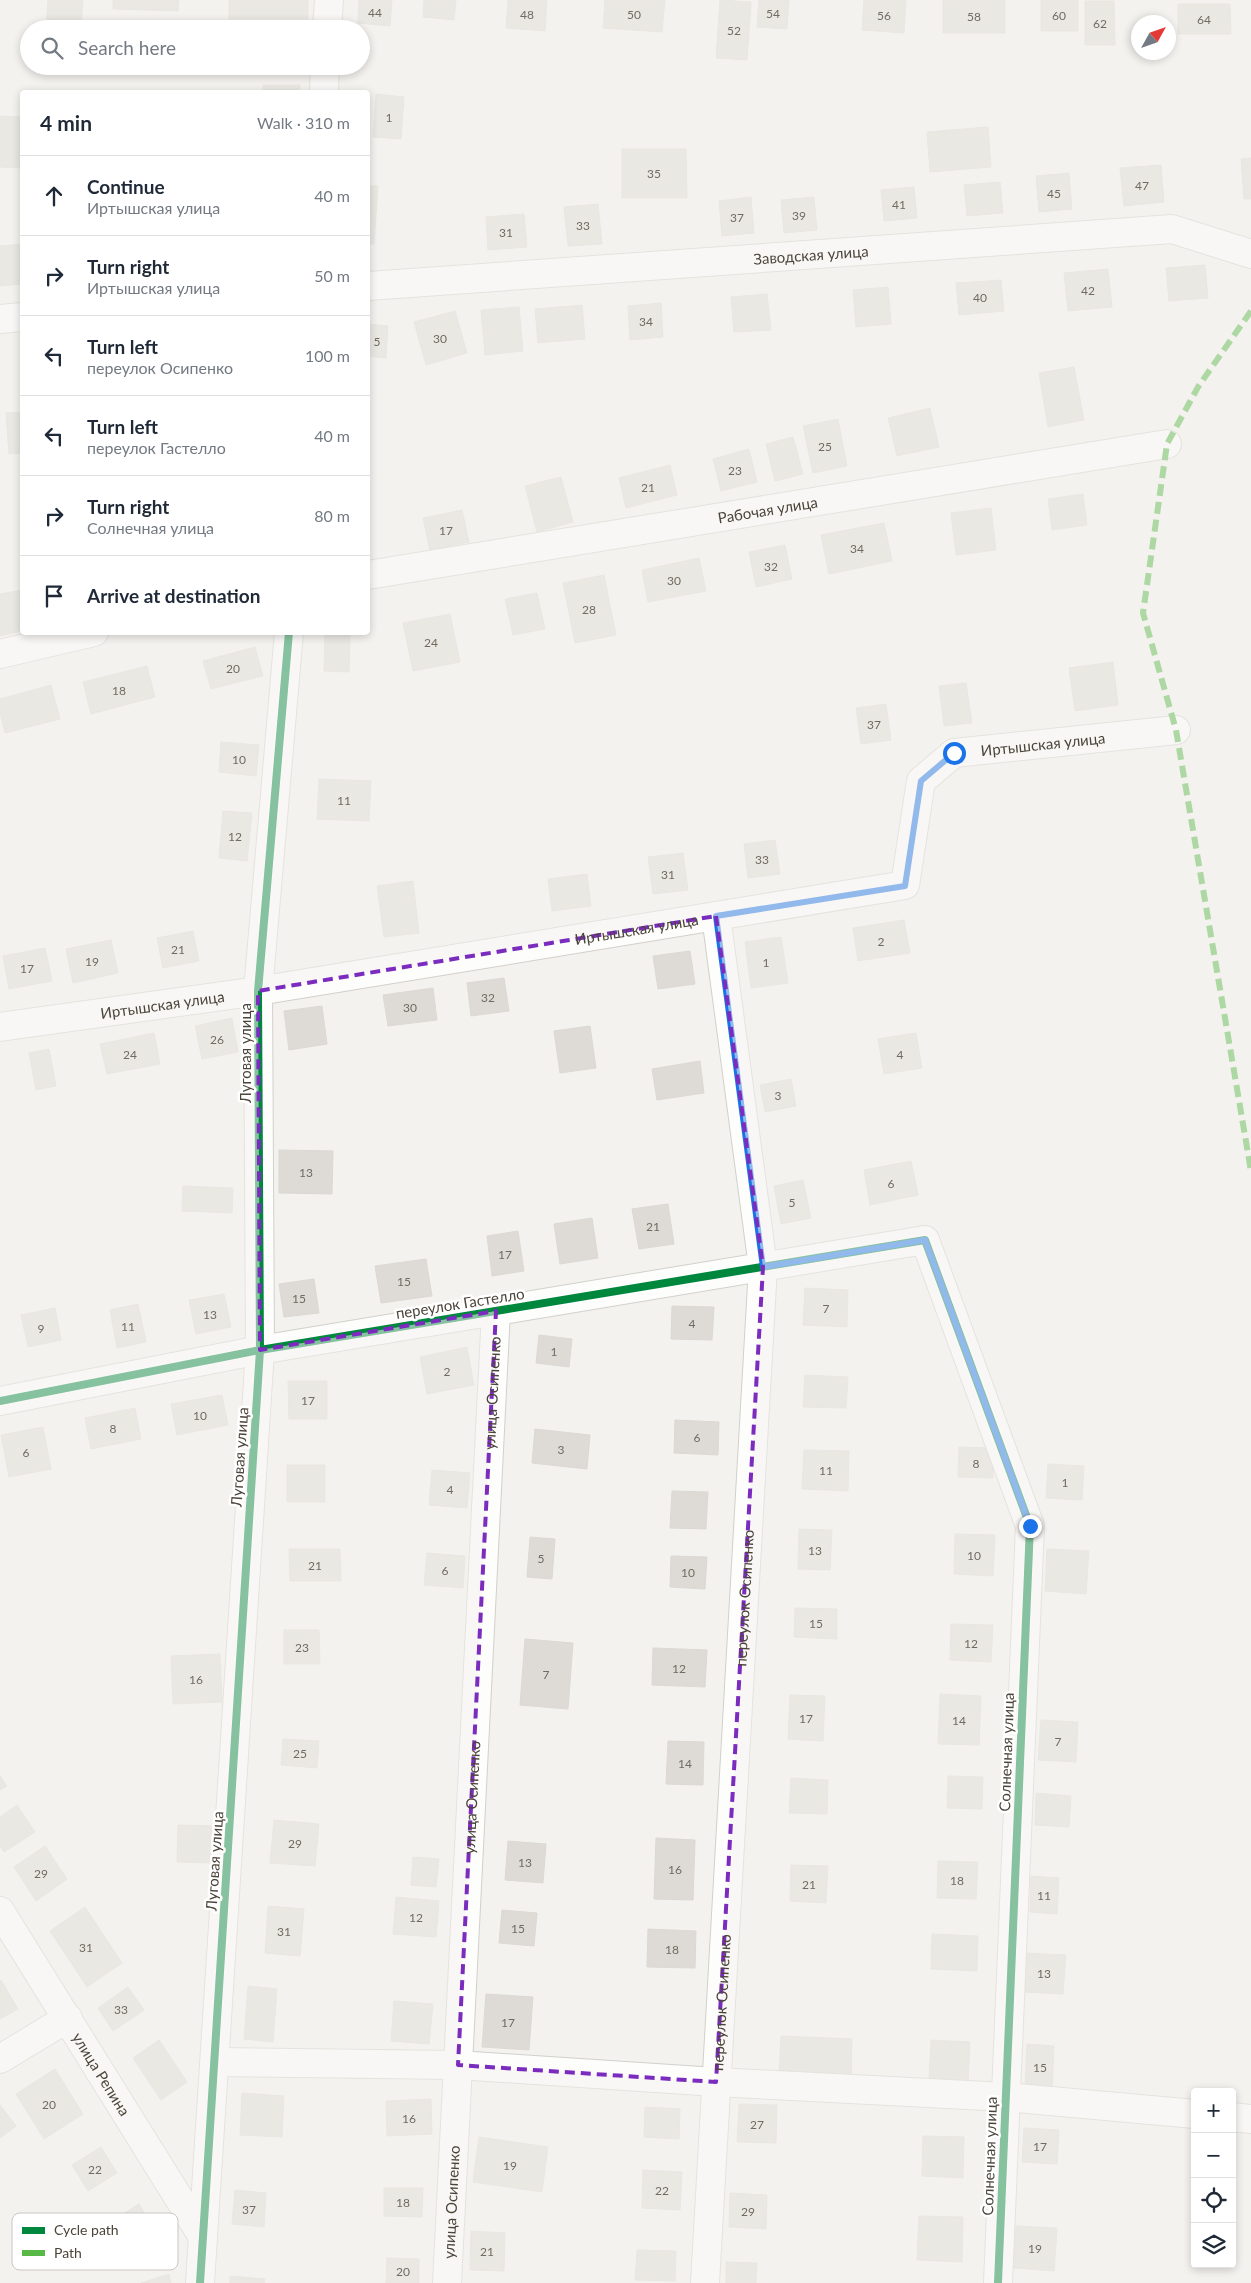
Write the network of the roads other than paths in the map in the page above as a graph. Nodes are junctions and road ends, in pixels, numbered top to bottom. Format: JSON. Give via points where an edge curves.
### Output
{"nodes":[{"id":1,"x":329,"y":0,"type":"edge"},
{"id":2,"x":328,"y":20,"type":"edge"},
{"id":3,"x":325,"y":75,"type":"edge"},
{"id":4,"x":324,"y":90,"type":"edge"},
{"id":5,"x":1251,"y":254,"type":"edge"},
{"id":6,"x":370,"y":286,"type":"edge"},
{"id":7,"x":20,"y":317,"type":"edge"},
{"id":8,"x":0,"y":319,"type":"edge"},
{"id":9,"x":1167,"y":444,"type":"dead end"},
{"id":10,"x":370,"y":575,"type":"edge"},
{"id":11,"x":81,"y":635,"type":"edge"},
{"id":12,"x":289,"y":635,"type":"edge"},
{"id":13,"x":0,"y":654,"type":"edge"},
{"id":14,"x":1176,"y":730,"type":"dead end"},
{"id":15,"x":716,"y":916,"type":"junction"},
{"id":16,"x":258,"y":991,"type":"junction"},
{"id":17,"x":0,"y":1028,"type":"edge"},
{"id":18,"x":925,"y":1240,"type":"joint"},
{"id":19,"x":763,"y":1267,"type":"junction"},
{"id":20,"x":496,"y":1311,"type":"junction"},
{"id":21,"x":260,"y":1350,"type":"junction"},
{"id":22,"x":0,"y":1400,"type":"edge"},
{"id":23,"x":0,"y":1911,"type":"edge"},
{"id":24,"x":68,"y":2018,"type":"junction"},
{"id":25,"x":0,"y":2059,"type":"edge"},
{"id":26,"x":215,"y":2062,"type":"junction"},
{"id":27,"x":458,"y":2065,"type":"junction"},
{"id":28,"x":716,"y":2082,"type":"junction"},
{"id":29,"x":1006,"y":2097,"type":"junction"},
{"id":30,"x":1191,"y":2114,"type":"edge"},
{"id":31,"x":1236,"y":2117,"type":"edge"},
{"id":32,"x":1251,"y":2119,"type":"edge"},
{"id":33,"x":203,"y":2237,"type":"junction"},
{"id":34,"x":200,"y":2283,"type":"edge"},
{"id":35,"x":447,"y":2283,"type":"edge"},
{"id":36,"x":705,"y":2283,"type":"edge"},
{"id":37,"x":998,"y":2283,"type":"edge"}],
"edges":[{"from":1,"to":2,"type":"street"},
{"from":3,"to":4,"type":"street"},
{"from":5,"to":6,"type":"street","name":"Заводская улица","via":[[1172,229]]},
{"from":7,"to":8,"type":"street"},
{"from":9,"to":10,"type":"street","name":"Рабочая улица"},
{"from":11,"to":13,"type":"street"},
{"from":12,"to":16,"type":"street","name":"Луговая улица"},
{"from":14,"to":15,"type":"street","name":"Иртышская улица","via":[[954,753],[921,781],[905,886]]},
{"from":15,"to":16,"type":"street","name":"Иртышская улица"},
{"from":15,"to":19,"type":"street","name":"переулок Осипенко"},
{"from":16,"to":17,"type":"street","name":"Иртышская улица"},
{"from":16,"to":21,"type":"street","name":"Луговая улица"},
{"from":18,"to":19,"type":"street","name":"переулок Гастелло"},
{"from":18,"to":29,"type":"street","name":"Солнечная улица","via":[[1030,1526]]},
{"from":19,"to":20,"type":"street","name":"переулок Гастелло"},
{"from":19,"to":28,"type":"street","name":"переулок Осипенко"},
{"from":20,"to":21,"type":"street","name":"переулок Гастелло"},
{"from":20,"to":27,"type":"street","name":"улица Осипенко"},
{"from":21,"to":22,"type":"street","name":"переулок Гастелло"},
{"from":21,"to":26,"type":"street","name":"Луговая улица"},
{"from":23,"to":24,"type":"street","name":"улица Репина"},
{"from":24,"to":25,"type":"street"},
{"from":24,"to":33,"type":"street","name":"улица Репина"},
{"from":26,"to":27,"type":"street"},
{"from":26,"to":33,"type":"street","name":"Луговая улица"},
{"from":27,"to":28,"type":"street"},
{"from":27,"to":35,"type":"street","name":"улица Осипенко"},
{"from":28,"to":29,"type":"street"},
{"from":28,"to":36,"type":"street","name":"переулок Осипенко"},
{"from":29,"to":30,"type":"street"},
{"from":29,"to":37,"type":"street","name":"Солнечная улица"},
{"from":31,"to":32,"type":"street"},
{"from":33,"to":34,"type":"street","name":"Луговая улица"}]}
